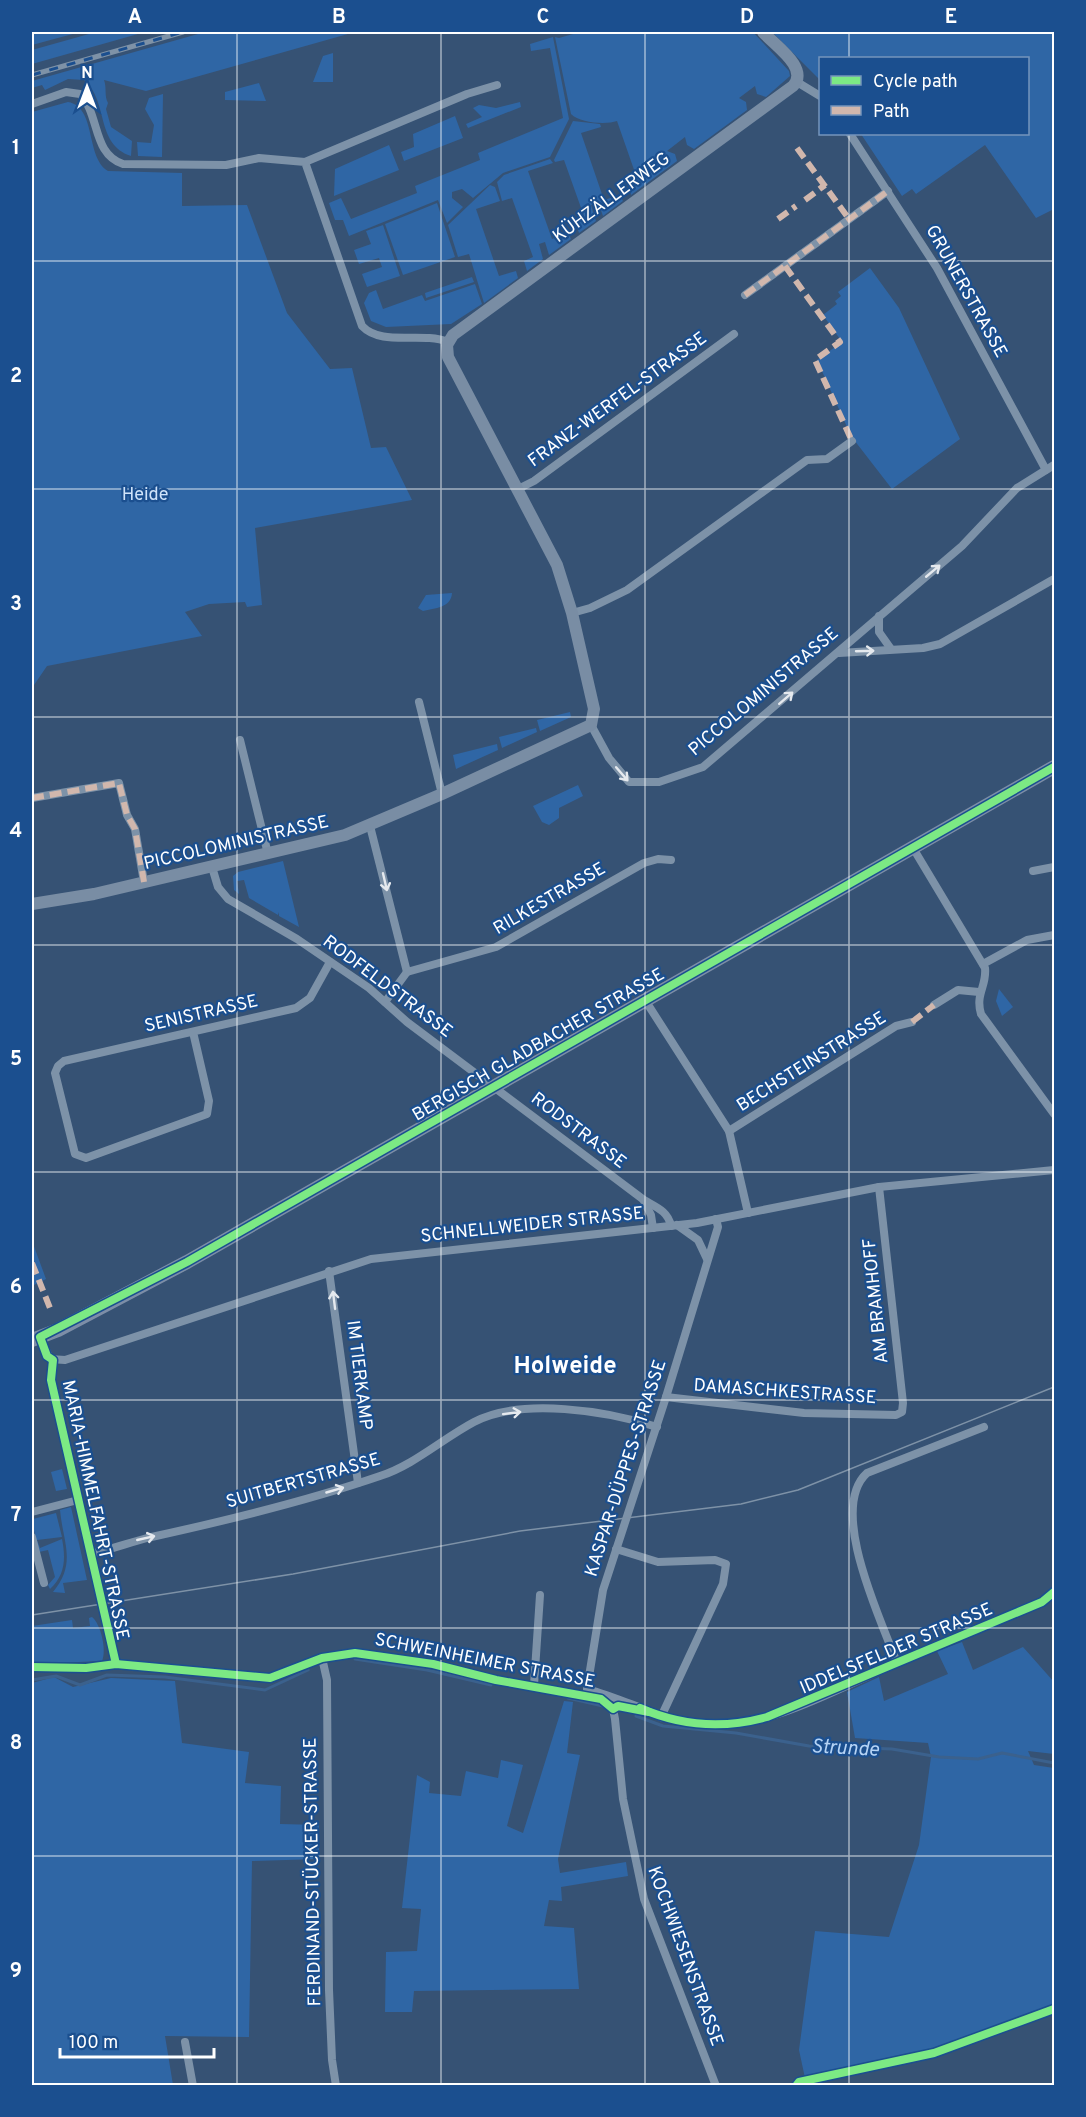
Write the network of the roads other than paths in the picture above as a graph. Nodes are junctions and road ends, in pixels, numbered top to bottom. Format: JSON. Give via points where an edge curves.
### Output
{"nodes":[{"id":1,"x":763,"y":32,"type":"edge"},
{"id":2,"x":797,"y":82,"type":"junction"},
{"id":3,"x":497,"y":85,"type":"dead end"},
{"id":4,"x":819,"y":95,"type":"edge"},
{"id":5,"x":32,"y":104,"type":"edge"},
{"id":6,"x":851,"y":135,"type":"edge"},
{"id":7,"x":305,"y":162,"type":"junction"},
{"id":8,"x":888,"y":191,"type":"junction"},
{"id":9,"x":744,"y":295,"type":"dead end"},
{"id":10,"x":734,"y":334,"type":"dead end"},
{"id":11,"x":448,"y":342,"type":"junction"},
{"id":12,"x":852,"y":441,"type":"dead end"},
{"id":13,"x":1054,"y":465,"type":"edge"},
{"id":14,"x":1046,"y":471,"type":"junction"},
{"id":15,"x":518,"y":489,"type":"junction"},
{"id":16,"x":1054,"y":579,"type":"edge"},
{"id":17,"x":572,"y":613,"type":"junction"},
{"id":18,"x":879,"y":616,"type":"junction"},
{"id":19,"x":891,"y":649,"type":"junction"},
{"id":20,"x":838,"y":653,"type":"junction"},
{"id":21,"x":419,"y":702,"type":"dead end"},
{"id":22,"x":591,"y":725,"type":"junction"},
{"id":23,"x":240,"y":740,"type":"dead end"},
{"id":24,"x":1054,"y":767,"type":"edge"},
{"id":25,"x":442,"y":794,"type":"junction"},
{"id":26,"x":32,"y":798,"type":"edge"},
{"id":27,"x":370,"y":826,"type":"junction"},
{"id":28,"x":913,"y":848,"type":"junction"},
{"id":29,"x":268,"y":854,"type":"junction"},
{"id":30,"x":672,"y":860,"type":"dead end"},
{"id":31,"x":212,"y":867,"type":"junction"},
{"id":32,"x":1054,"y":867,"type":"edge"},
{"id":33,"x":1033,"y":871,"type":"dead end"},
{"id":34,"x":144,"y":882,"type":"junction"},
{"id":35,"x":32,"y":904,"type":"edge"},
{"id":36,"x":1054,"y":935,"type":"edge"},
{"id":37,"x":330,"y":962,"type":"junction"},
{"id":38,"x":983,"y":964,"type":"junction"},
{"id":39,"x":407,"y":972,"type":"junction"},
{"id":40,"x":979,"y":992,"type":"junction"},
{"id":41,"x":645,"y":1000,"type":"junction"},
{"id":42,"x":385,"y":1002,"type":"junction"},
{"id":43,"x":934,"y":1005,"type":"dead end"},
{"id":44,"x":912,"y":1022,"type":"dead end"},
{"id":45,"x":193,"y":1032,"type":"junction"},
{"id":46,"x":494,"y":1086,"type":"junction"},
{"id":47,"x":1054,"y":1114,"type":"edge"},
{"id":48,"x":729,"y":1131,"type":"junction"},
{"id":49,"x":1054,"y":1170,"type":"edge"},
{"id":50,"x":879,"y":1187,"type":"junction"},
{"id":51,"x":644,"y":1200,"type":"junction"},
{"id":52,"x":748,"y":1213,"type":"junction"},
{"id":53,"x":716,"y":1219,"type":"junction"},
{"id":54,"x":674,"y":1226,"type":"junction"},
{"id":55,"x":653,"y":1228,"type":"junction"},
{"id":56,"x":708,"y":1260,"type":"junction"},
{"id":57,"x":328,"y":1272,"type":"junction"},
{"id":58,"x":36,"y":1339,"type":"edge"},
{"id":59,"x":53,"y":1360,"type":"junction"},
{"id":60,"x":666,"y":1397,"type":"junction"},
{"id":61,"x":902,"y":1412,"type":"joint"},
{"id":62,"x":657,"y":1427,"type":"junction"},
{"id":63,"x":984,"y":1427,"type":"dead end"},
{"id":64,"x":358,"y":1483,"type":"junction"},
{"id":65,"x":78,"y":1500,"type":"junction"},
{"id":66,"x":32,"y":1512,"type":"edge"},
{"id":67,"x":32,"y":1536,"type":"edge"},
{"id":68,"x":616,"y":1549,"type":"junction"},
{"id":69,"x":90,"y":1554,"type":"junction"},
{"id":70,"x":44,"y":1583,"type":"dead end"},
{"id":71,"x":1054,"y":1592,"type":"edge"},
{"id":72,"x":540,"y":1595,"type":"dead end"},
{"id":73,"x":322,"y":1658,"type":"junction"},
{"id":74,"x":897,"y":1663,"type":"junction"},
{"id":75,"x":116,"y":1664,"type":"joint"},
{"id":76,"x":534,"y":1685,"type":"junction"},
{"id":77,"x":587,"y":1689,"type":"joint"},
{"id":78,"x":601,"y":1699,"type":"joint"},
{"id":79,"x":661,"y":1717,"type":"junction"},
{"id":80,"x":746,"y":1723,"type":"joint"},
{"id":81,"x":185,"y":2042,"type":"dead end"},
{"id":82,"x":193,"y":2085,"type":"edge"},
{"id":83,"x":336,"y":2085,"type":"edge"},
{"id":84,"x":716,"y":2085,"type":"edge"}],
"edges":[{"from":1,"to":2,"type":"street","via":[[796,65]]},
{"from":2,"to":4,"type":"street"},
{"from":2,"to":11,"type":"street","name":"KÜHZÄLLERWEG"},
{"from":3,"to":7,"type":"street"},
{"from":5,"to":7,"type":"street","via":[[73,91],[80,94],[89,105],[105,152],[123,164],[226,165],[259,158]]},
{"from":6,"to":8,"type":"street","name":"GRUNERSTRASSE"},
{"from":7,"to":11,"type":"street","via":[[362,326],[380,337],[426,336]]},
{"from":8,"to":9,"type":"street"},
{"from":8,"to":14,"type":"street","name":"GRUNERSTRASSE","via":[[937,268]]},
{"from":10,"to":15,"type":"street","name":"FRANZ-WERFEL-STRASSE"},
{"from":11,"to":15,"type":"street","via":[[448,357]]},
{"from":12,"to":17,"type":"street","via":[[827,459],[807,460],[627,590]]},
{"from":13,"to":14,"type":"street","name":"PICCOLOMINISTRASSE"},
{"from":18,"to":14,"type":"street","name":"PICCOLOMINISTRASSE","one_way":true,"via":[[962,546],[1017,488]]},
{"from":15,"to":17,"type":"street","via":[[551,551]]},
{"from":16,"to":19,"type":"street","via":[[940,644]]},
{"from":17,"to":22,"type":"street","via":[[594,709]]},
{"from":18,"to":19,"type":"street","via":[[879,632]]},
{"from":18,"to":20,"type":"street","name":"PICCOLOMINISTRASSE"},
{"from":20,"to":19,"type":"street","one_way":true},
{"from":22,"to":20,"type":"street","name":"PICCOLOMINISTRASSE","one_way":true,"via":[[609,758],[629,782],[645,784],[680,777],[712,761]]},
{"from":21,"to":25,"type":"street"},
{"from":22,"to":25,"type":"street","name":"PICCOLOMINISTRASSE"},
{"from":23,"to":29,"type":"street"},
{"from":24,"to":28,"type":"main road","name":"BERGISCH GLADBACHER STRASSE"},
{"from":25,"to":27,"type":"street","name":"PICCOLOMINISTRASSE"},
{"from":26,"to":34,"type":"street","via":[[119,783],[135,829]]},
{"from":27,"to":29,"type":"street","name":"PICCOLOMINISTRASSE"},
{"from":27,"to":39,"type":"street","one_way":true},
{"from":28,"to":38,"type":"street"},
{"from":28,"to":41,"type":"main road","name":"BERGISCH GLADBACHER STRASSE"},
{"from":29,"to":31,"type":"street","name":"PICCOLOMINISTRASSE"},
{"from":30,"to":39,"type":"street","name":"RILKESTRASSE","via":[[644,863],[496,947]]},
{"from":31,"to":34,"type":"street","name":"PICCOLOMINISTRASSE"},
{"from":31,"to":37,"type":"street","name":"RODFELDSTRASSE","via":[[218,887],[228,899]]},
{"from":32,"to":33,"type":"street"},
{"from":34,"to":35,"type":"street","name":"PICCOLOMINISTRASSE"},
{"from":36,"to":38,"type":"street","via":[[1027,940]]},
{"from":37,"to":42,"type":"street","name":"RODFELDSTRASSE"},
{"from":37,"to":45,"type":"street","name":"SENISTRASSE","via":[[301,1007]]},
{"from":38,"to":40,"type":"street","via":[[986,975]]},
{"from":39,"to":42,"type":"street"},
{"from":40,"to":43,"type":"street","via":[[958,990]]},
{"from":40,"to":47,"type":"street","via":[[983,1018]]},
{"from":41,"to":46,"type":"main road","name":"BERGISCH GLADBACHER STRASSE"},
{"from":41,"to":48,"type":"street"},
{"from":42,"to":46,"type":"street","name":"RODFELDSTRASSE"},
{"from":44,"to":48,"type":"street","name":"BECHSTEINSTRASSE","via":[[896,1026]]},
{"from":45,"to":45,"type":"street","name":"SENISTRASSE","via":[[64,1061],[58,1066],[55,1074],[72,1149],[80,1158],[207,1114],[209,1101]]},
{"from":46,"to":51,"type":"street","name":"RODSTRASSE"},
{"from":46,"to":58,"type":"main road","name":"BERGISCH GLADBACHER STRASSE","via":[[187,1262]]},
{"from":48,"to":52,"type":"street"},
{"from":49,"to":50,"type":"street","name":"SCHNELLWEIDER STRASSE"},
{"from":50,"to":52,"type":"street","name":"SCHNELLWEIDER STRASSE"},
{"from":50,"to":61,"type":"street","name":"AM BRAMHOFF"},
{"from":51,"to":54,"type":"street","name":"RODSTRASSE","via":[[667,1215]]},
{"from":51,"to":55,"type":"street"},
{"from":52,"to":53,"type":"street","name":"SCHNELLWEIDER STRASSE"},
{"from":53,"to":54,"type":"street","name":"SCHNELLWEIDER STRASSE"},
{"from":53,"to":56,"type":"street","name":"KASPAR-DÜPPES-STRASSE"},
{"from":54,"to":55,"type":"street","name":"SCHNELLWEIDER STRASSE"},
{"from":54,"to":56,"type":"street","via":[[698,1240]]},
{"from":55,"to":57,"type":"street","name":"SCHNELLWEIDER STRASSE","via":[[405,1254]]},
{"from":56,"to":60,"type":"street","name":"KASPAR-DÜPPES-STRASSE"},
{"from":57,"to":59,"type":"street","name":"SCHNELLWEIDER STRASSE","via":[[64,1360]]},
{"from":64,"to":57,"type":"street","name":"IM TIERKAMP","one_way":true},
{"from":58,"to":59,"type":"street"},
{"from":59,"to":65,"type":"street","name":"MARIA-HIMMELFAHRT-STRASSE","via":[[51,1380]]},
{"from":60,"to":61,"type":"street","name":"DAMASCHKESTRASSE","via":[[804,1413]]},
{"from":60,"to":62,"type":"street","name":"KASPAR-DÜPPES-STRASSE"},
{"from":64,"to":62,"type":"street","name":"SUITBERTSTRASSE","one_way":true,"via":[[394,1471],[476,1420],[496,1415],[581,1409]]},
{"from":62,"to":68,"type":"street","name":"KASPAR-DÜPPES-STRASSE"},
{"from":63,"to":74,"type":"street","via":[[860,1479],[855,1494],[853,1535],[857,1558]]},
{"from":69,"to":64,"type":"street","name":"SUITBERTSTRASSE","one_way":true},
{"from":65,"to":66,"type":"street"},
{"from":65,"to":69,"type":"street","name":"MARIA-HIMMELFAHRT-STRASSE"},
{"from":67,"to":70,"type":"street"},
{"from":68,"to":77,"type":"street","name":"KASPAR-DÜPPES-STRASSE","via":[[600,1602]]},
{"from":68,"to":79,"type":"street","via":[[658,1562],[715,1560],[726,1564],[723,1584]]},
{"from":69,"to":75,"type":"street","name":"MARIA-HIMMELFAHRT-STRASSE"},
{"from":71,"to":74,"type":"street","name":"IDDELSFELDER STRASSE","via":[[1042,1602]]},
{"from":72,"to":76,"type":"street"},
{"from":73,"to":75,"type":"street","name":"SCHWEINHEIMER STRASSE","via":[[270,1678]]},
{"from":73,"to":76,"type":"street","name":"SCHWEINHEIMER STRASSE","via":[[355,1653]]},
{"from":73,"to":83,"type":"street","name":"FERDINAND-STÜCKER-STRASSE","via":[[327,1680],[329,1990]]},
{"from":74,"to":80,"type":"street","name":"IDDELSFELDER STRASSE","via":[[811,1701]]},
{"from":76,"to":78,"type":"street","name":"SCHWEINHEIMER STRASSE"},
{"from":77,"to":79,"type":"street","name":"SCHWEINHEIMER STRASSE"},
{"from":78,"to":84,"type":"street","name":"KOCHWIESENSTRASSE","via":[[613,1709],[623,1799],[644,1899]]},
{"from":79,"to":80,"type":"street","name":"SCHWEINHEIMER STRASSE","via":[[708,1725]]},
{"from":81,"to":82,"type":"street"}]}
